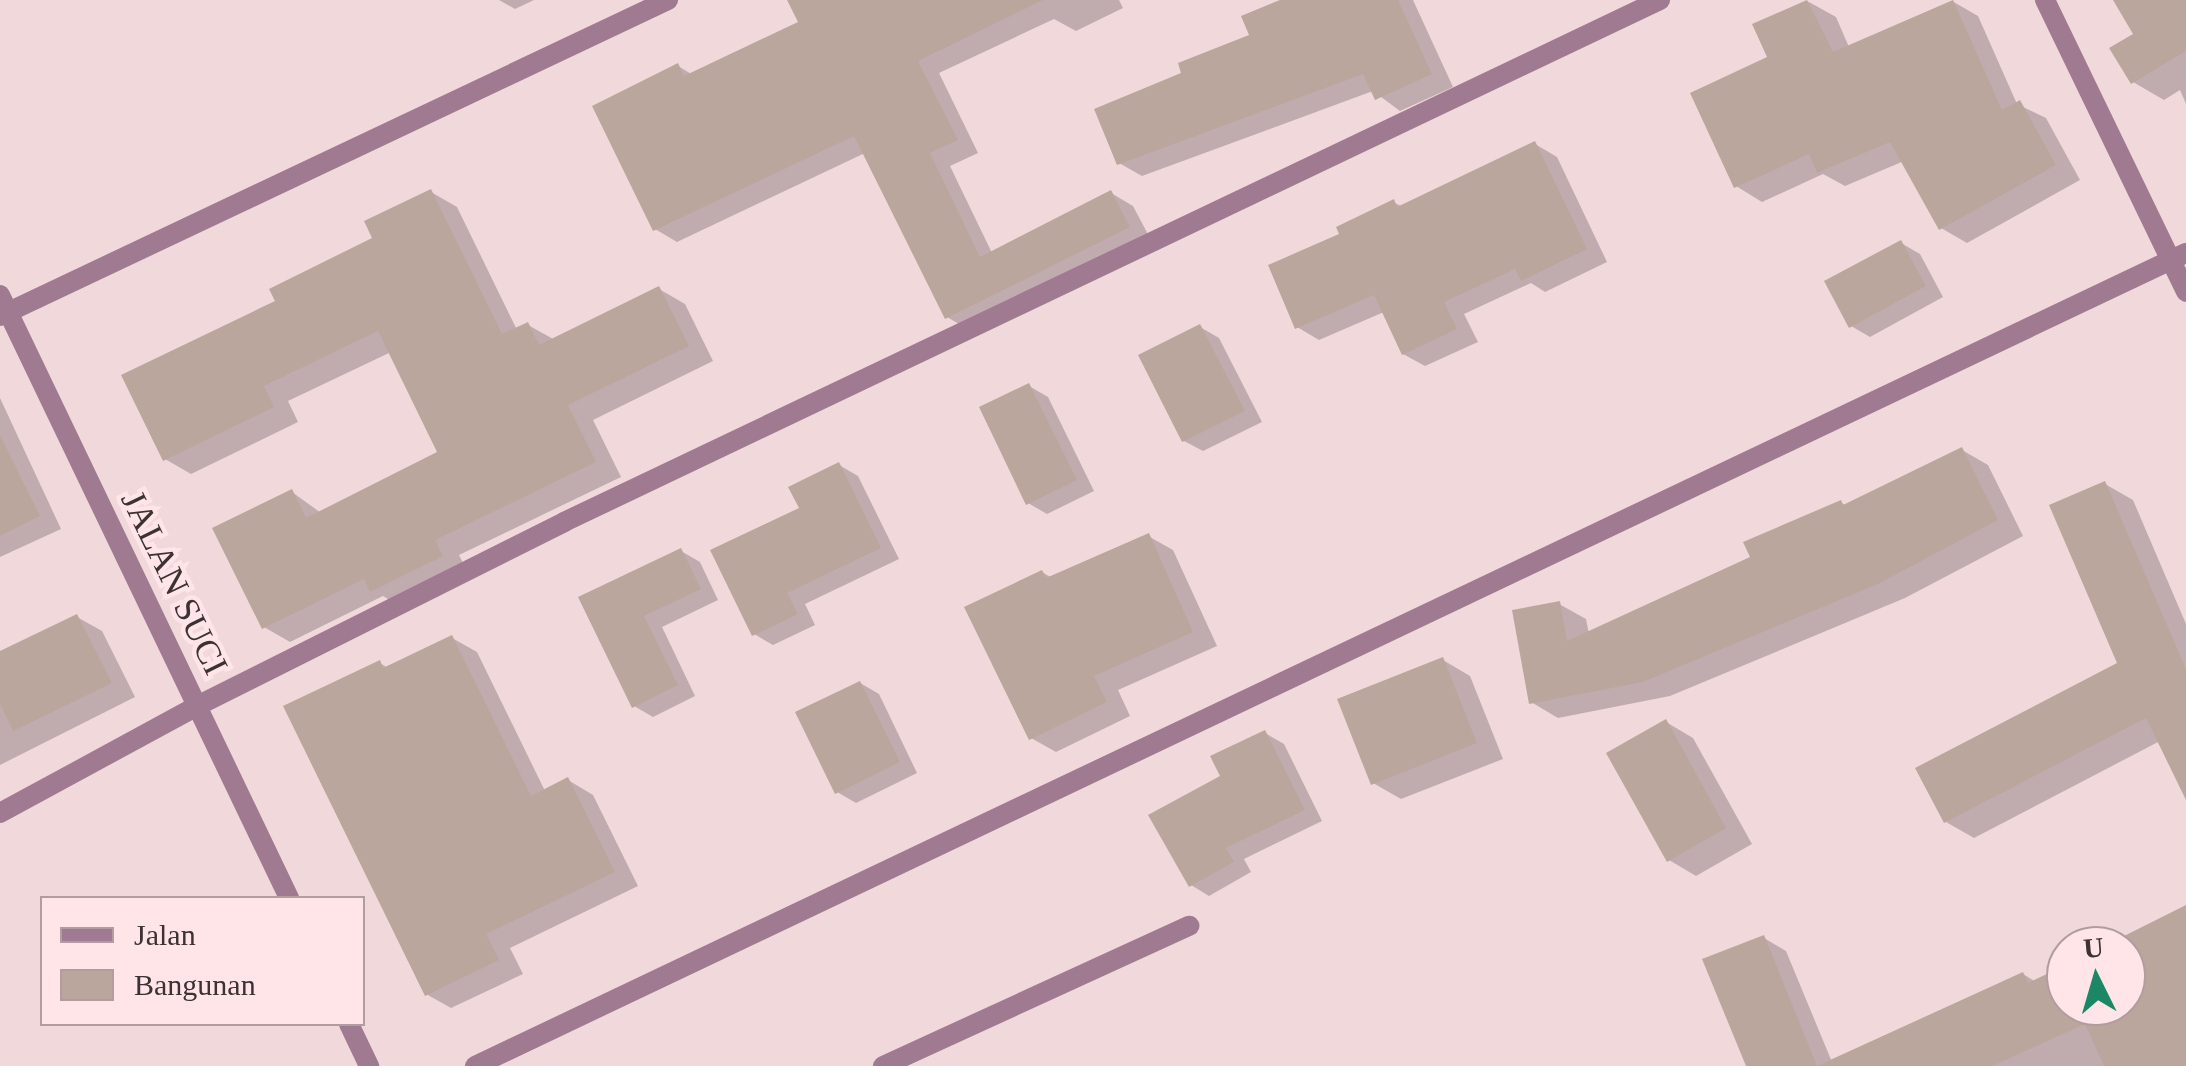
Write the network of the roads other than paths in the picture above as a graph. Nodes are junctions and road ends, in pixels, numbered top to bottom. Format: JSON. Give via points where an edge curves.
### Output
{"nodes":[{"id":1,"x":668,"y":0,"type":"edge"},
{"id":2,"x":1660,"y":0,"type":"edge"},
{"id":3,"x":2046,"y":0,"type":"edge"},
{"id":4,"x":2178,"y":256,"type":"edge"},
{"id":5,"x":2186,"y":292,"type":"edge"},
{"id":6,"x":3,"y":308,"type":"edge"},
{"id":7,"x":196,"y":706,"type":"junction"},
{"id":8,"x":0,"y":813,"type":"edge"},
{"id":9,"x":288,"y":896,"type":"edge"},
{"id":10,"x":1188,"y":926,"type":"dead end"},
{"id":11,"x":350,"y":1026,"type":"edge"},
{"id":12,"x":370,"y":1066,"type":"edge"},
{"id":13,"x":475,"y":1066,"type":"edge"},
{"id":14,"x":883,"y":1066,"type":"edge"}],
"edges":[{"from":1,"to":6,"type":"street"},
{"from":2,"to":7,"type":"street","via":[[564,522]]},
{"from":3,"to":4,"type":"street"},
{"from":4,"to":5,"type":"street"},
{"from":4,"to":13,"type":"street"},
{"from":6,"to":7,"type":"street","name":"JALAN SUCI"},
{"from":7,"to":8,"type":"street"},
{"from":7,"to":9,"type":"street","name":"JALAN SUCI"},
{"from":10,"to":14,"type":"street"},
{"from":11,"to":12,"type":"street"}]}
